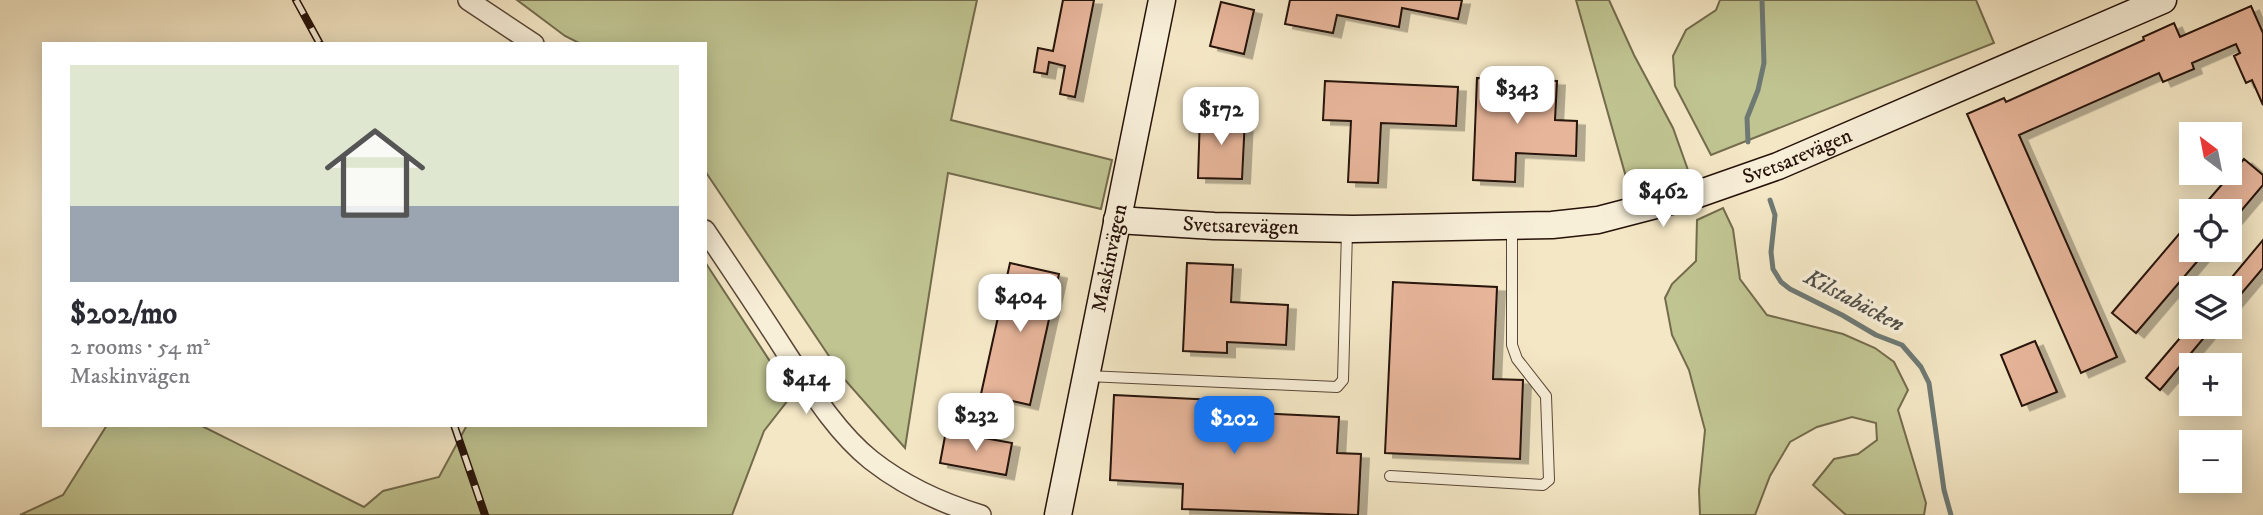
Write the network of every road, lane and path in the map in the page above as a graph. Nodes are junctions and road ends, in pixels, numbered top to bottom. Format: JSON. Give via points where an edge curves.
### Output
{"nodes":[{"id":1,"x":468,"y":0,"type":"edge"},
{"id":2,"x":1162,"y":0,"type":"edge"},
{"id":3,"x":2163,"y":0,"type":"edge"},
{"id":4,"x":531,"y":42,"type":"edge"},
{"id":5,"x":1117,"y":220,"type":"junction"},
{"id":6,"x":1512,"y":227,"type":"junction"},
{"id":7,"x":1347,"y":229,"type":"junction"},
{"id":8,"x":707,"y":233,"type":"edge"},
{"id":9,"x":1086,"y":376,"type":"junction"},
{"id":10,"x":1390,"y":476,"type":"dead end"},
{"id":11,"x":981,"y":515,"type":"edge"},
{"id":12,"x":1058,"y":515,"type":"edge"}],
"edges":[{"from":1,"to":4,"type":"street"},
{"from":2,"to":5,"type":"street","name":"Maskinvägen"},
{"from":3,"to":6,"type":"street","name":"Svetsarevägen","via":[[1728,184],[1598,220]]},
{"from":5,"to":7,"type":"street","name":"Svetsarevägen"},
{"from":5,"to":9,"type":"street","name":"Maskinvägen"},
{"from":6,"to":7,"type":"street","name":"Svetsarevägen"},
{"from":6,"to":10,"type":"lane","via":[[1513,345],[1517,359],[1546,396],[1549,480],[1543,485]]},
{"from":7,"to":9,"type":"lane","via":[[1343,380],[1337,387]]},
{"from":8,"to":11,"type":"street","via":[[842,431],[900,480]]},
{"from":9,"to":12,"type":"street","name":"Maskinvägen"}]}
